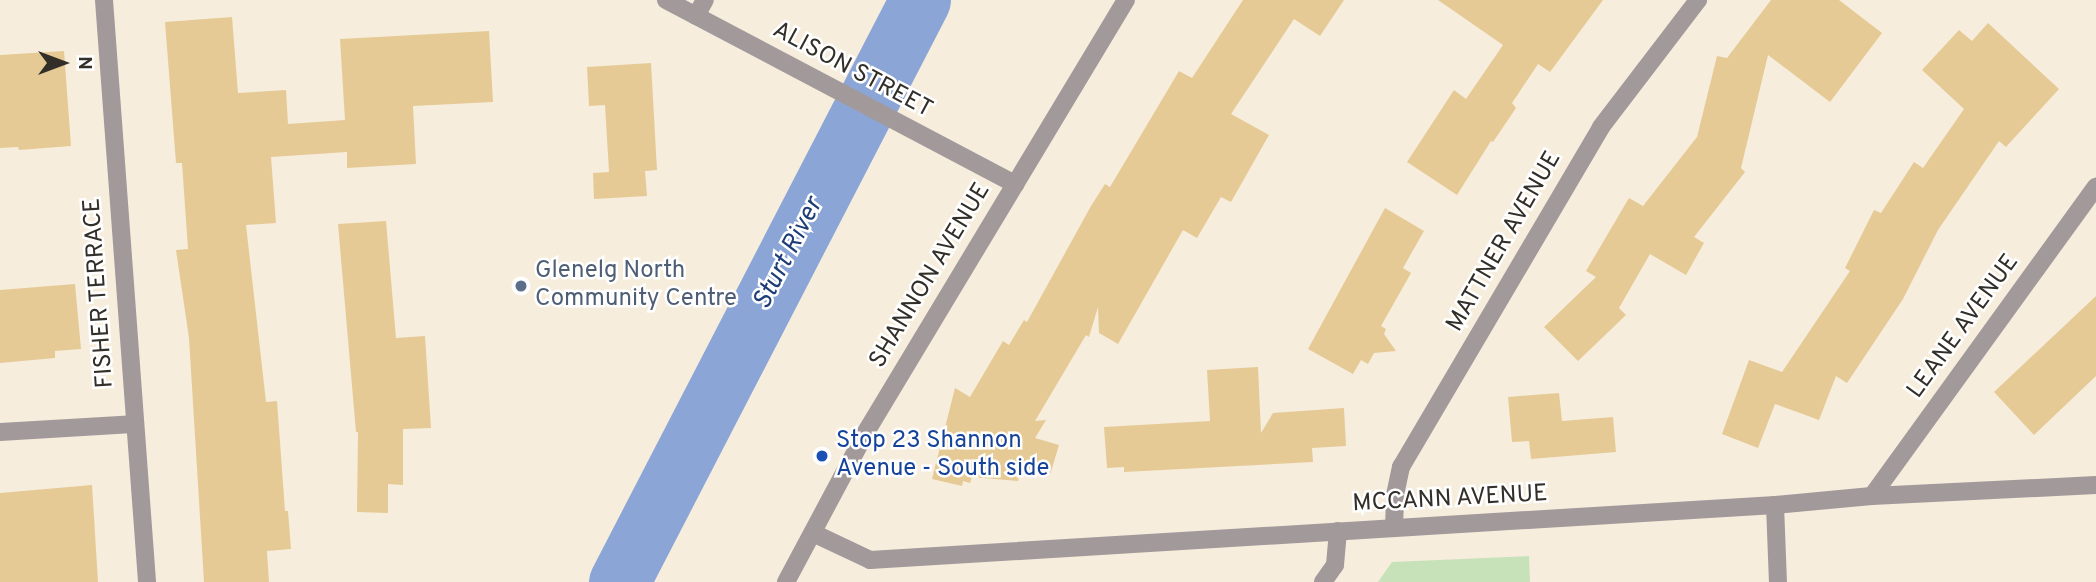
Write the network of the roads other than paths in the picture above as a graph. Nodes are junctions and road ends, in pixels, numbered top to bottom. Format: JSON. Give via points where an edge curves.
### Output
{"nodes":[{"id":1,"x":104,"y":0,"type":"edge"},
{"id":2,"x":666,"y":0,"type":"edge"},
{"id":3,"x":705,"y":0,"type":"edge"},
{"id":4,"x":1126,"y":0,"type":"edge"},
{"id":5,"x":1698,"y":0,"type":"edge"},
{"id":6,"x":696,"y":16,"type":"junction"},
{"id":7,"x":1015,"y":184,"type":"junction"},
{"id":8,"x":2096,"y":187,"type":"edge"},
{"id":9,"x":133,"y":424,"type":"junction"},
{"id":10,"x":0,"y":432,"type":"edge"},
{"id":11,"x":2096,"y":485,"type":"edge"},
{"id":12,"x":1872,"y":496,"type":"junction"},
{"id":13,"x":1775,"y":505,"type":"junction"},
{"id":14,"x":1394,"y":528,"type":"junction"},
{"id":15,"x":1338,"y":531,"type":"junction"},
{"id":16,"x":813,"y":533,"type":"junction"},
{"id":17,"x":147,"y":582,"type":"edge"},
{"id":18,"x":786,"y":582,"type":"edge"},
{"id":19,"x":1324,"y":582,"type":"edge"},
{"id":20,"x":1778,"y":582,"type":"edge"}],
"edges":[{"from":1,"to":9,"type":"street","name":"FISHER TERRACE"},
{"from":2,"to":6,"type":"street","name":"ALISON STREET"},
{"from":3,"to":6,"type":"street"},
{"from":4,"to":7,"type":"street","name":"SHANNON AVENUE"},
{"from":5,"to":14,"type":"street","name":"MATTNER AVENUE","via":[[1601,127],[1401,467]]},
{"from":6,"to":7,"type":"street","name":"ALISON STREET"},
{"from":7,"to":16,"type":"street","name":"SHANNON AVENUE","via":[[866,432]]},
{"from":8,"to":12,"type":"street","name":"LEANE AVENUE"},
{"from":9,"to":10,"type":"street"},
{"from":9,"to":17,"type":"street","name":"FISHER TERRACE"},
{"from":11,"to":12,"type":"street","name":"MCCANN AVENUE"},
{"from":12,"to":13,"type":"street","name":"MCCANN AVENUE"},
{"from":13,"to":14,"type":"street","name":"MCCANN AVENUE"},
{"from":13,"to":20,"type":"street"},
{"from":14,"to":15,"type":"street","name":"MCCANN AVENUE"},
{"from":15,"to":16,"type":"street","name":"MCCANN AVENUE","via":[[870,560]]},
{"from":15,"to":19,"type":"street","via":[[1335,565]]},
{"from":16,"to":18,"type":"street","name":"SHANNON AVENUE"}]}
